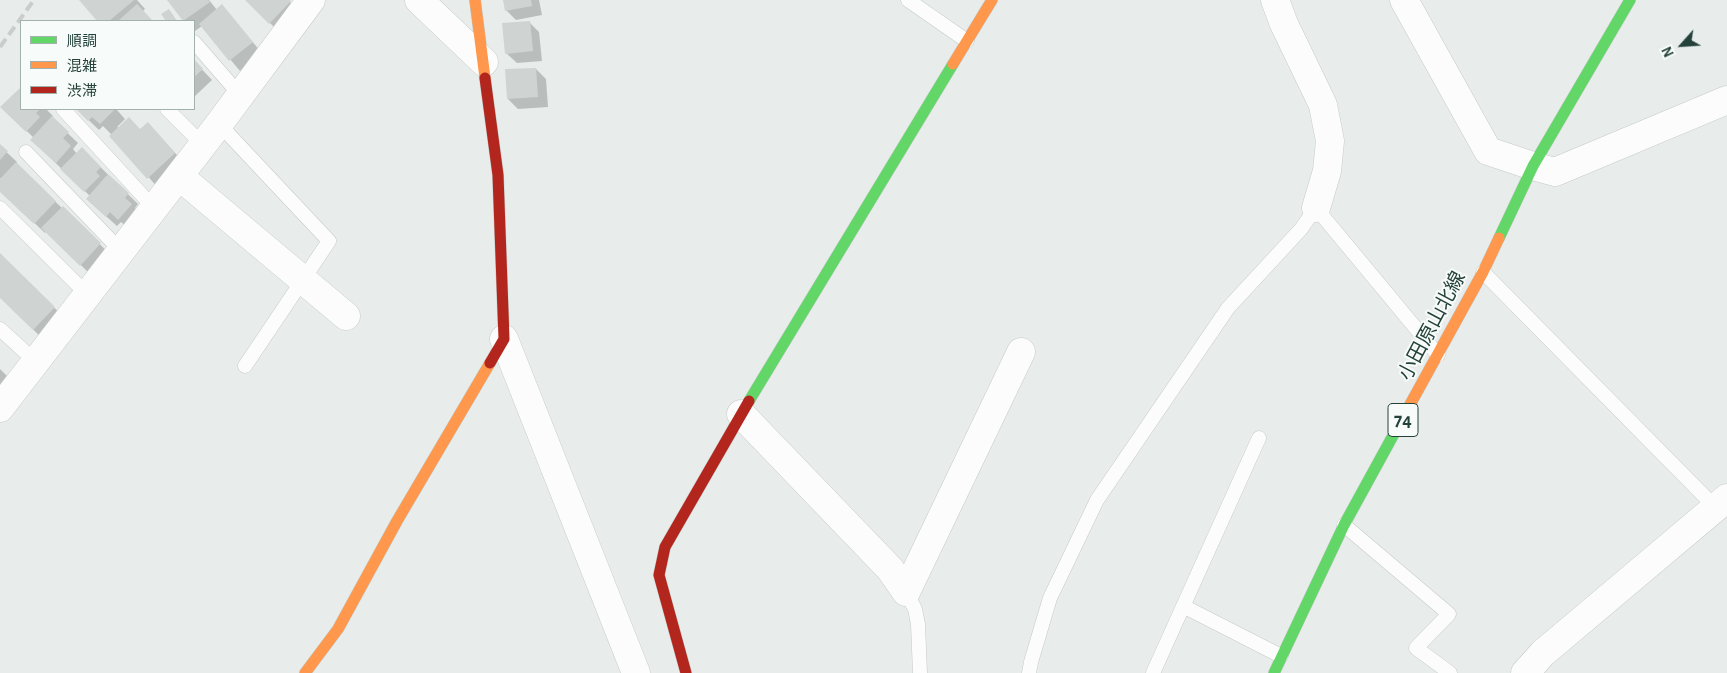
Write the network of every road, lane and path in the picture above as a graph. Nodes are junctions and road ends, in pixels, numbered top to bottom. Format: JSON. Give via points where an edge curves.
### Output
{"nodes":[{"id":1,"x":311,"y":0,"type":"edge"},
{"id":2,"x":419,"y":0,"type":"edge"},
{"id":3,"x":475,"y":0,"type":"edge"},
{"id":4,"x":908,"y":0,"type":"edge"},
{"id":5,"x":992,"y":0,"type":"edge"},
{"id":6,"x":1275,"y":0,"type":"edge"},
{"id":7,"x":1404,"y":0,"type":"edge"},
{"id":8,"x":1630,"y":0,"type":"edge"},
{"id":9,"x":967,"y":41,"type":"junction"},
{"id":10,"x":195,"y":43,"type":"edge"},
{"id":11,"x":484,"y":62,"type":"junction"},
{"id":12,"x":240,"y":95,"type":"junction"},
{"id":13,"x":1727,"y":100,"type":"edge"},
{"id":14,"x":65,"y":110,"type":"edge"},
{"id":15,"x":169,"y":110,"type":"edge"},
{"id":16,"x":211,"y":134,"type":"junction"},
{"id":17,"x":26,"y":152,"type":"dead end"},
{"id":18,"x":1533,"y":166,"type":"junction"},
{"id":19,"x":179,"y":176,"type":"junction"},
{"id":20,"x":0,"y":208,"type":"edge"},
{"id":21,"x":154,"y":208,"type":"junction"},
{"id":22,"x":1316,"y":208,"type":"junction"},
{"id":23,"x":121,"y":251,"type":"junction"},
{"id":24,"x":1483,"y":272,"type":"junction"},
{"id":25,"x":303,"y":280,"type":"junction"},
{"id":26,"x":88,"y":295,"type":"junction"},
{"id":27,"x":346,"y":316,"type":"dead end"},
{"id":28,"x":0,"y":329,"type":"edge"},
{"id":29,"x":504,"y":339,"type":"junction"},
{"id":30,"x":1021,"y":352,"type":"dead end"},
{"id":31,"x":1438,"y":355,"type":"junction"},
{"id":32,"x":36,"y":362,"type":"junction"},
{"id":33,"x":245,"y":366,"type":"dead end"},
{"id":34,"x":0,"y":408,"type":"edge"},
{"id":35,"x":741,"y":414,"type":"junction"},
{"id":36,"x":1259,"y":438,"type":"dead end"},
{"id":37,"x":1721,"y":502,"type":"edge"},
{"id":38,"x":1344,"y":525,"type":"junction"},
{"id":39,"x":906,"y":592,"type":"junction"},
{"id":40,"x":1183,"y":606,"type":"junction"},
{"id":41,"x":1281,"y":656,"type":"junction"},
{"id":42,"x":304,"y":673,"type":"edge"},
{"id":43,"x":636,"y":673,"type":"edge"},
{"id":44,"x":686,"y":673,"type":"edge"},
{"id":45,"x":920,"y":673,"type":"edge"},
{"id":46,"x":1029,"y":673,"type":"edge"},
{"id":47,"x":1153,"y":673,"type":"edge"},
{"id":48,"x":1274,"y":673,"type":"edge"},
{"id":49,"x":1450,"y":673,"type":"edge"},
{"id":50,"x":1525,"y":673,"type":"edge"}],
"edges":[{"from":1,"to":12,"type":"street"},
{"from":2,"to":11,"type":"street"},
{"from":3,"to":11,"type":"street"},
{"from":4,"to":9,"type":"lane"},
{"from":5,"to":9,"type":"street"},
{"from":6,"to":22,"type":"street","via":[[1323,105],[1330,141],[1327,171]]},
{"from":7,"to":18,"type":"street","via":[[1488,151]]},
{"from":8,"to":18,"type":"street","name":"小田原山北線","number":"74"},
{"from":9,"to":35,"type":"street"},
{"from":10,"to":12,"type":"lane"},
{"from":11,"to":29,"type":"street","via":[[498,175]]},
{"from":12,"to":16,"type":"street"},
{"from":13,"to":18,"type":"street","via":[[1555,172]]},
{"from":14,"to":21,"type":"lane"},
{"from":15,"to":16,"type":"lane"},
{"from":16,"to":19,"type":"street"},
{"from":16,"to":25,"type":"lane","via":[[329,241]]},
{"from":17,"to":23,"type":"lane"},
{"from":18,"to":24,"type":"street","name":"小田原山北線","number":"74"},
{"from":19,"to":21,"type":"street"},
{"from":19,"to":25,"type":"street"},
{"from":20,"to":26,"type":"lane"},
{"from":21,"to":23,"type":"street"},
{"from":22,"to":31,"type":"lane"},
{"from":22,"to":46,"type":"lane","via":[[1301,229],[1228,308],[1097,500],[1050,598]]},
{"from":23,"to":26,"type":"street"},
{"from":24,"to":31,"type":"street","name":"小田原山北線","number":"74"},
{"from":24,"to":37,"type":"lane"},
{"from":25,"to":27,"type":"street"},
{"from":25,"to":33,"type":"lane"},
{"from":26,"to":32,"type":"street"},
{"from":28,"to":32,"type":"lane"},
{"from":29,"to":42,"type":"street","via":[[338,629]]},
{"from":29,"to":43,"type":"street"},
{"from":30,"to":39,"type":"street"},
{"from":31,"to":38,"type":"street","name":"小田原山北線","number":"74"},
{"from":32,"to":34,"type":"street"},
{"from":35,"to":39,"type":"street","via":[[890,569]]},
{"from":35,"to":44,"type":"street","via":[[665,547],[659,575]]},
{"from":36,"to":40,"type":"lane"},
{"from":37,"to":50,"type":"street","via":[[1543,653]]},
{"from":38,"to":41,"type":"street","name":"小田原山北線","number":"74"},
{"from":38,"to":49,"type":"lane","via":[[1449,614],[1416,648]]},
{"from":39,"to":45,"type":"lane","via":[[918,624]]},
{"from":40,"to":41,"type":"lane"},
{"from":40,"to":47,"type":"lane"},
{"from":41,"to":48,"type":"street","name":"小田原山北線","number":"74"}]}
